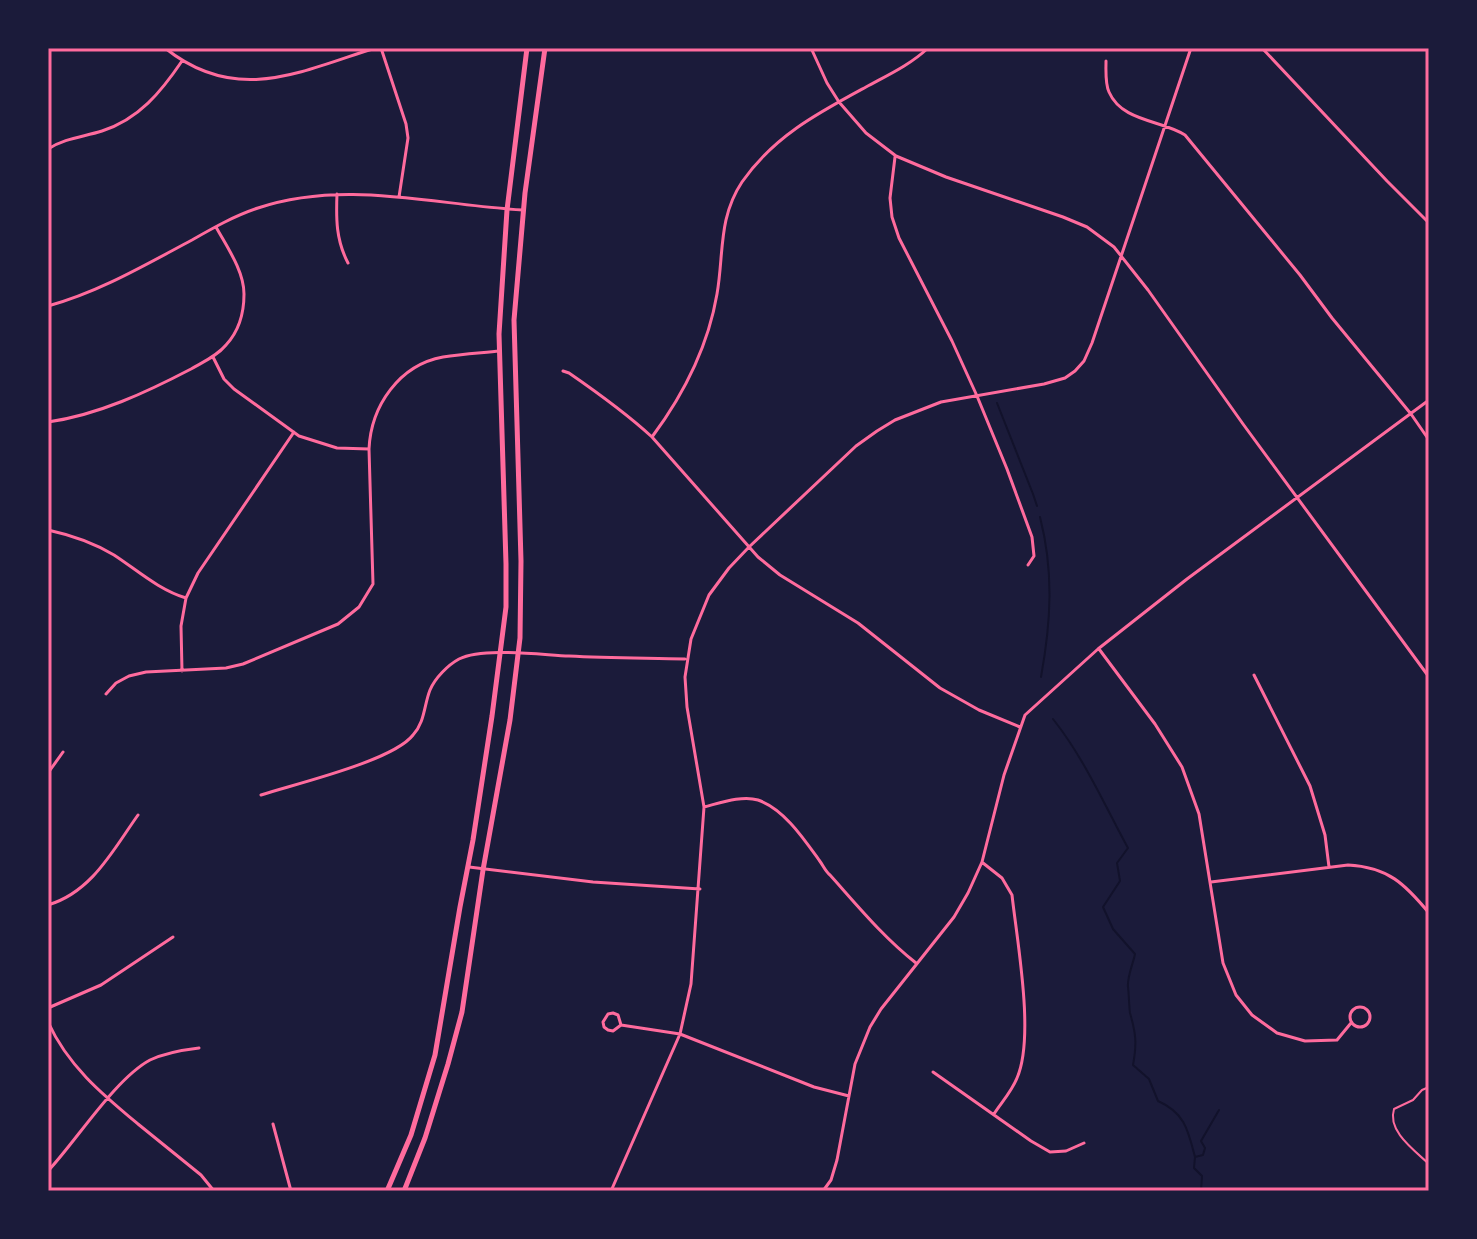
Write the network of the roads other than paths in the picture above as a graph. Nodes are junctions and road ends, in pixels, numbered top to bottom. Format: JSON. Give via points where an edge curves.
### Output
{"nodes":[{"id":1,"x":165,"y":48,"type":"edge"},
{"id":2,"x":375,"y":48,"type":"edge"},
{"id":3,"x":381,"y":48,"type":"edge"},
{"id":4,"x":527,"y":48,"type":"edge"},
{"id":5,"x":545,"y":48,"type":"edge"},
{"id":6,"x":811,"y":48,"type":"edge"},
{"id":7,"x":928,"y":48,"type":"edge"},
{"id":8,"x":1191,"y":48,"type":"edge"},
{"id":9,"x":1262,"y":48,"type":"edge"},
{"id":10,"x":182,"y":61,"type":"junction"},
{"id":11,"x":1106,"y":61,"type":"dead end"},
{"id":12,"x":839,"y":102,"type":"junction"},
{"id":13,"x":1166,"y":126,"type":"junction"},
{"id":14,"x":48,"y":149,"type":"edge"},
{"id":15,"x":896,"y":156,"type":"junction"},
{"id":16,"x":337,"y":194,"type":"junction"},
{"id":17,"x":399,"y":197,"type":"junction"},
{"id":18,"x":507,"y":210,"type":"junction"},
{"id":19,"x":523,"y":210,"type":"junction"},
{"id":20,"x":1429,"y":223,"type":"edge"},
{"id":21,"x":216,"y":227,"type":"junction"},
{"id":22,"x":1121,"y":256,"type":"junction"},
{"id":23,"x":348,"y":263,"type":"dead end"},
{"id":24,"x":48,"y":306,"type":"edge"},
{"id":25,"x":500,"y":351,"type":"junction"},
{"id":26,"x":213,"y":357,"type":"junction"},
{"id":27,"x":563,"y":371,"type":"dead end"},
{"id":28,"x":977,"y":396,"type":"junction"},
{"id":29,"x":1429,"y":400,"type":"edge"},
{"id":30,"x":1411,"y":414,"type":"junction"},
{"id":31,"x":48,"y":422,"type":"edge"},
{"id":32,"x":294,"y":432,"type":"junction"},
{"id":33,"x":652,"y":437,"type":"junction"},
{"id":34,"x":1429,"y":440,"type":"edge"},
{"id":35,"x":369,"y":449,"type":"junction"},
{"id":36,"x":1297,"y":497,"type":"junction"},
{"id":37,"x":48,"y":530,"type":"edge"},
{"id":38,"x":749,"y":547,"type":"junction"},
{"id":39,"x":1028,"y":565,"type":"dead end"},
{"id":40,"x":186,"y":598,"type":"junction"},
{"id":41,"x":1098,"y":649,"type":"junction"},
{"id":42,"x":499,"y":653,"type":"junction"},
{"id":43,"x":518,"y":653,"type":"junction"},
{"id":44,"x":686,"y":659,"type":"junction"},
{"id":45,"x":182,"y":671,"type":"junction"},
{"id":46,"x":1254,"y":675,"type":"dead end"},
{"id":47,"x":1429,"y":677,"type":"edge"},
{"id":48,"x":106,"y":694,"type":"dead end"},
{"id":49,"x":1020,"y":727,"type":"junction"},
{"id":50,"x":63,"y":752,"type":"dead end"},
{"id":51,"x":48,"y":773,"type":"edge"},
{"id":52,"x":261,"y":795,"type":"dead end"},
{"id":53,"x":704,"y":807,"type":"junction"},
{"id":54,"x":138,"y":815,"type":"dead end"},
{"id":55,"x":982,"y":862,"type":"junction"},
{"id":56,"x":468,"y":867,"type":"junction"},
{"id":57,"x":1329,"y":867,"type":"junction"},
{"id":58,"x":483,"y":870,"type":"junction"},
{"id":59,"x":1210,"y":882,"type":"junction"},
{"id":60,"x":700,"y":889,"type":"junction"},
{"id":61,"x":48,"y":905,"type":"edge"},
{"id":62,"x":1429,"y":913,"type":"edge"},
{"id":63,"x":173,"y":937,"type":"dead end"},
{"id":64,"x":917,"y":963,"type":"junction"},
{"id":65,"x":48,"y":1008,"type":"edge"},
{"id":66,"x":48,"y":1022,"type":"edge"},
{"id":67,"x":1351,"y":1023,"type":"junction"},
{"id":68,"x":621,"y":1025,"type":"junction"},
{"id":69,"x":680,"y":1034,"type":"junction"},
{"id":70,"x":199,"y":1048,"type":"dead end"},
{"id":71,"x":933,"y":1072,"type":"dead end"},
{"id":72,"x":849,"y":1096,"type":"junction"},
{"id":73,"x":108,"y":1099,"type":"junction"},
{"id":74,"x":994,"y":1114,"type":"junction"},
{"id":75,"x":273,"y":1124,"type":"dead end"},
{"id":76,"x":1084,"y":1143,"type":"dead end"},
{"id":77,"x":48,"y":1171,"type":"edge"},
{"id":78,"x":214,"y":1191,"type":"edge"},
{"id":79,"x":291,"y":1191,"type":"edge"},
{"id":80,"x":387,"y":1191,"type":"edge"},
{"id":81,"x":404,"y":1191,"type":"edge"},
{"id":82,"x":611,"y":1191,"type":"edge"},
{"id":83,"x":823,"y":1191,"type":"edge"}],
"edges":[{"from":1,"to":10,"type":"street"},
{"from":2,"to":10,"type":"street","via":[[299,73],[253,81],[216,75]]},
{"from":3,"to":17,"type":"street","via":[[408,138]]},
{"from":4,"to":18,"type":"main road"},
{"from":5,"to":19,"type":"main road"},
{"from":6,"to":12,"type":"street"},
{"from":7,"to":12,"type":"street"},
{"from":8,"to":13,"type":"street"},
{"from":9,"to":20,"type":"street"},
{"from":10,"to":14,"type":"street","via":[[159,93],[130,118]]},
{"from":11,"to":13,"type":"street","via":[[1109,92],[1116,104]]},
{"from":12,"to":15,"type":"street"},
{"from":12,"to":33,"type":"street","via":[[785,134],[742,182],[724,223],[717,293],[702,352]]},
{"from":13,"to":22,"type":"street"},
{"from":13,"to":30,"type":"street","via":[[1196,147]]},
{"from":15,"to":22,"type":"street","via":[[1087,227]]},
{"from":15,"to":28,"type":"street","via":[[890,198],[899,238]]},
{"from":16,"to":17,"type":"street"},
{"from":16,"to":21,"type":"street","via":[[258,208]]},
{"from":16,"to":23,"type":"street","via":[[338,237]]},
{"from":17,"to":18,"type":"street"},
{"from":18,"to":19,"type":"street"},
{"from":18,"to":25,"type":"main road"},
{"from":19,"to":43,"type":"main road","via":[[514,320],[521,561]]},
{"from":21,"to":24,"type":"street","via":[[108,284]]},
{"from":21,"to":26,"type":"street","via":[[238,269],[244,294],[236,333]]},
{"from":22,"to":28,"type":"street","via":[[1092,343],[1075,371],[1044,384]]},
{"from":22,"to":36,"type":"street"},
{"from":25,"to":35,"type":"street","via":[[441,357],[407,372],[382,400]]},
{"from":25,"to":42,"type":"main road","via":[[506,607]]},
{"from":26,"to":31,"type":"street","via":[[111,405]]},
{"from":26,"to":32,"type":"street","via":[[234,389]]},
{"from":27,"to":33,"type":"street"},
{"from":28,"to":38,"type":"street","via":[[928,406],[877,431]]},
{"from":28,"to":39,"type":"street","via":[[1032,537],[1034,556]]},
{"from":29,"to":30,"type":"street"},
{"from":30,"to":34,"type":"street"},
{"from":30,"to":36,"type":"street"},
{"from":32,"to":35,"type":"street","via":[[329,446]]},
{"from":32,"to":40,"type":"street"},
{"from":33,"to":38,"type":"street"},
{"from":35,"to":45,"type":"street","via":[[373,584],[359,607],[338,624],[251,662]]},
{"from":36,"to":41,"type":"street"},
{"from":36,"to":47,"type":"street"},
{"from":37,"to":40,"type":"street","via":[[111,553],[171,594]]},
{"from":38,"to":44,"type":"street","via":[[709,595]]},
{"from":38,"to":49,"type":"street","via":[[780,575],[858,623],[940,688]]},
{"from":40,"to":45,"type":"street"},
{"from":41,"to":49,"type":"street","via":[[1025,715]]},
{"from":41,"to":59,"type":"street","via":[[1182,767],[1199,814]]},
{"from":42,"to":43,"type":"street"},
{"from":42,"to":52,"type":"street","via":[[460,659],[440,675],[430,689],[421,724],[403,745]]},
{"from":42,"to":56,"type":"main road"},
{"from":43,"to":44,"type":"street"},
{"from":43,"to":58,"type":"main road"},
{"from":44,"to":53,"type":"street","via":[[687,707]]},
{"from":45,"to":48,"type":"street","via":[[129,676]]},
{"from":46,"to":57,"type":"street","via":[[1310,786]]},
{"from":49,"to":55,"type":"street"},
{"from":50,"to":51,"type":"street"},
{"from":53,"to":60,"type":"street"},
{"from":53,"to":64,"type":"street","via":[[749,798],[771,806],[873,924]]},
{"from":54,"to":61,"type":"street","via":[[83,887]]},
{"from":55,"to":64,"type":"street","via":[[954,917]]},
{"from":55,"to":74,"type":"street","via":[[1002,878],[1012,895],[1025,1028],[1017,1080]]},
{"from":56,"to":58,"type":"street"},
{"from":56,"to":80,"type":"main road","via":[[435,1055]]},
{"from":57,"to":59,"type":"street"},
{"from":57,"to":62,"type":"street","via":[[1379,869],[1397,879]]},
{"from":58,"to":60,"type":"street"},
{"from":58,"to":81,"type":"main road","via":[[462,1012]]},
{"from":59,"to":67,"type":"street","via":[[1223,963],[1236,995],[1252,1015],[1277,1033],[1305,1041],[1337,1040]]},
{"from":60,"to":69,"type":"street","via":[[691,984]]},
{"from":63,"to":65,"type":"street","via":[[101,985]]},
{"from":64,"to":72,"type":"street","via":[[870,1027]]},
{"from":66,"to":73,"type":"street","via":[[71,1061]]},
{"from":67,"to":67,"type":"street","via":[[1366,1026],[1369,1011],[1354,1008]]},
{"from":68,"to":68,"type":"street","via":[[613,1013],[603,1022],[613,1031]]},
{"from":68,"to":69,"type":"street"},
{"from":69,"to":72,"type":"street"},
{"from":69,"to":82,"type":"street"},
{"from":70,"to":73,"type":"street","via":[[151,1060]]},
{"from":71,"to":74,"type":"street"},
{"from":72,"to":83,"type":"street","via":[[837,1160]]},
{"from":73,"to":77,"type":"street"},
{"from":73,"to":78,"type":"street"},
{"from":74,"to":76,"type":"street","via":[[1050,1152]]},
{"from":75,"to":79,"type":"street"}]}
